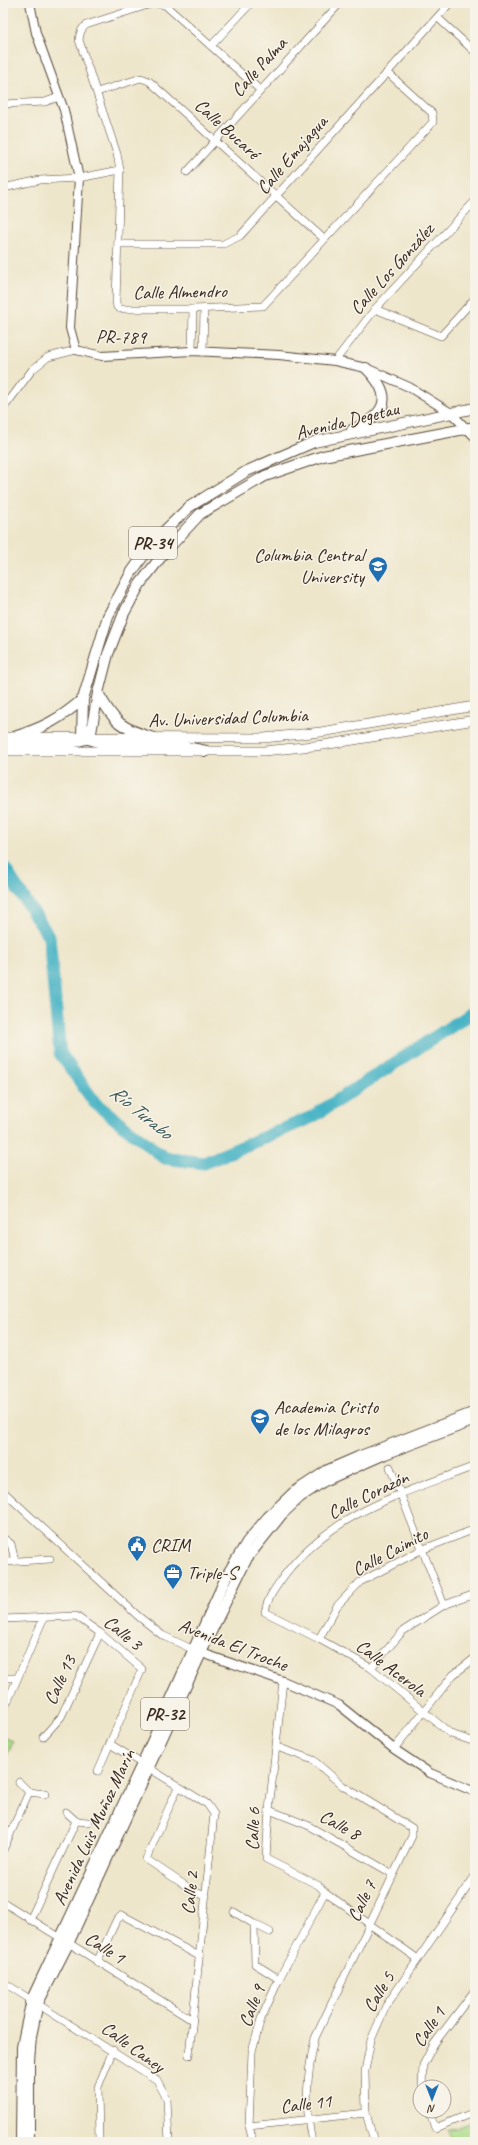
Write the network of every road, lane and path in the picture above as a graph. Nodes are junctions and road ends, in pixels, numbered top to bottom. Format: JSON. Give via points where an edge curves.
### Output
{"nodes":[{"id":1,"x":30,"y":3,"type":"edge"},
{"id":2,"x":155,"y":3,"type":"edge"},
{"id":3,"x":251,"y":3,"type":"edge"},
{"id":4,"x":340,"y":3,"type":"edge"},
{"id":5,"x":450,"y":3,"type":"edge"},
{"id":6,"x":438,"y":18,"type":"junction"},
{"id":7,"x":211,"y":46,"type":"junction"},
{"id":8,"x":475,"y":52,"type":"edge"},
{"id":9,"x":387,"y":72,"type":"junction"},
{"id":10,"x":260,"y":90,"type":"junction"},
{"id":11,"x":97,"y":92,"type":"junction"},
{"id":12,"x":59,"y":97,"type":"junction"},
{"id":13,"x":3,"y":104,"type":"edge"},
{"id":14,"x":216,"y":140,"type":"junction"},
{"id":15,"x":120,"y":170,"type":"junction"},
{"id":16,"x":187,"y":172,"type":"dead end"},
{"id":17,"x":79,"y":178,"type":"junction"},
{"id":18,"x":3,"y":188,"type":"edge"},
{"id":19,"x":278,"y":196,"type":"junction"},
{"id":20,"x":475,"y":202,"type":"edge"},
{"id":21,"x":324,"y":239,"type":"junction"},
{"id":22,"x":118,"y":244,"type":"junction"},
{"id":23,"x":475,"y":298,"type":"edge"},
{"id":24,"x":193,"y":309,"type":"junction"},
{"id":25,"x":204,"y":309,"type":"junction"},
{"id":26,"x":375,"y":309,"type":"junction"},
{"id":27,"x":76,"y":350,"type":"junction"},
{"id":28,"x":192,"y":351,"type":"junction"},
{"id":29,"x":203,"y":352,"type":"junction"},
{"id":30,"x":334,"y":361,"type":"junction"},
{"id":31,"x":366,"y":368,"type":"junction"},
{"id":32,"x":475,"y":408,"type":"edge"},
{"id":33,"x":3,"y":409,"type":"edge"},
{"id":34,"x":451,"y":413,"type":"junction"},
{"id":35,"x":471,"y":428,"type":"edge"},
{"id":36,"x":475,"y":436,"type":"edge"},
{"id":37,"x":332,"y":439,"type":"junction"},
{"id":38,"x":98,"y":692,"type":"junction"},
{"id":39,"x":83,"y":699,"type":"junction"},
{"id":40,"x":475,"y":706,"type":"edge"},
{"id":41,"x":475,"y":720,"type":"edge"},
{"id":42,"x":3,"y":737,"type":"edge"},
{"id":43,"x":14,"y":737,"type":"junction"},
{"id":44,"x":86,"y":738,"type":"junction"},
{"id":45,"x":154,"y":738,"type":"junction"},
{"id":46,"x":3,"y":745,"type":"edge"},
{"id":47,"x":3,"y":751,"type":"edge"},
{"id":48,"x":206,"y":751,"type":"junction"},
{"id":49,"x":475,"y":1412,"type":"edge"},
{"id":50,"x":475,"y":1420,"type":"edge"},
{"id":51,"x":458,"y":1422,"type":"junction"},
{"id":52,"x":475,"y":1466,"type":"edge"},
{"id":53,"x":390,"y":1467,"type":"dead end"},
{"id":54,"x":5,"y":1493,"type":"dead end"},
{"id":55,"x":401,"y":1494,"type":"junction"},
{"id":56,"x":475,"y":1529,"type":"edge"},
{"id":57,"x":3,"y":1538,"type":"edge"},
{"id":58,"x":421,"y":1550,"type":"junction"},
{"id":59,"x":50,"y":1559,"type":"dead end"},
{"id":60,"x":15,"y":1561,"type":"junction"},
{"id":61,"x":3,"y":1562,"type":"edge"},
{"id":62,"x":475,"y":1594,"type":"edge"},
{"id":63,"x":444,"y":1605,"type":"junction"},
{"id":64,"x":265,"y":1612,"type":"joint"},
{"id":65,"x":44,"y":1617,"type":"junction"},
{"id":66,"x":3,"y":1619,"type":"edge"},
{"id":67,"x":100,"y":1633,"type":"junction"},
{"id":68,"x":319,"y":1639,"type":"junction"},
{"id":69,"x":197,"y":1652,"type":"junction"},
{"id":70,"x":475,"y":1658,"type":"edge"},
{"id":71,"x":371,"y":1668,"type":"junction"},
{"id":72,"x":3,"y":1678,"type":"edge"},
{"id":73,"x":17,"y":1678,"type":"junction"},
{"id":74,"x":283,"y":1681,"type":"junction"},
{"id":75,"x":6,"y":1705,"type":"dead end"},
{"id":76,"x":423,"y":1712,"type":"junction"},
{"id":77,"x":43,"y":1737,"type":"dead end"},
{"id":78,"x":475,"y":1742,"type":"edge"},
{"id":79,"x":110,"y":1744,"type":"junction"},
{"id":80,"x":277,"y":1747,"type":"junction"},
{"id":81,"x":394,"y":1749,"type":"junction"},
{"id":82,"x":145,"y":1766,"type":"junction"},
{"id":83,"x":98,"y":1771,"type":"dead end"},
{"id":84,"x":19,"y":1782,"type":"dead end"},
{"id":85,"x":178,"y":1787,"type":"junction"},
{"id":86,"x":29,"y":1792,"type":"junction"},
{"id":87,"x":475,"y":1792,"type":"edge"},
{"id":88,"x":45,"y":1794,"type":"dead end"},
{"id":89,"x":269,"y":1810,"type":"junction"},
{"id":90,"x":66,"y":1812,"type":"dead end"},
{"id":91,"x":76,"y":1821,"type":"junction"},
{"id":92,"x":88,"y":1822,"type":"dead end"},
{"id":93,"x":3,"y":1850,"type":"edge"},
{"id":94,"x":393,"y":1874,"type":"junction"},
{"id":95,"x":475,"y":1876,"type":"edge"},
{"id":96,"x":325,"y":1892,"type":"junction"},
{"id":97,"x":206,"y":1896,"type":"junction"},
{"id":98,"x":3,"y":1902,"type":"edge"},
{"id":99,"x":234,"y":1912,"type":"dead end"},
{"id":100,"x":30,"y":1920,"type":"junction"},
{"id":101,"x":369,"y":1922,"type":"junction"},
{"id":102,"x":254,"y":1924,"type":"junction"},
{"id":103,"x":270,"y":1932,"type":"dead end"},
{"id":104,"x":64,"y":1942,"type":"junction"},
{"id":105,"x":199,"y":1956,"type":"junction"},
{"id":106,"x":418,"y":1960,"type":"junction"},
{"id":107,"x":97,"y":1962,"type":"junction"},
{"id":108,"x":279,"y":1979,"type":"junction"},
{"id":109,"x":3,"y":1982,"type":"edge"},
{"id":110,"x":475,"y":1990,"type":"edge"},
{"id":111,"x":35,"y":2001,"type":"junction"},
{"id":112,"x":192,"y":2020,"type":"junction"},
{"id":113,"x":113,"y":2050,"type":"junction"},
{"id":114,"x":189,"y":2055,"type":"dead end"},
{"id":115,"x":422,"y":2079,"type":"edge"},
{"id":116,"x":475,"y":2112,"type":"edge"},
{"id":117,"x":366,"y":2113,"type":"junction"},
{"id":118,"x":432,"y":2119,"type":"edge"},
{"id":119,"x":308,"y":2120,"type":"junction"},
{"id":120,"x":249,"y":2126,"type":"junction"},
{"id":121,"x":21,"y":2142,"type":"edge"},
{"id":122,"x":29,"y":2142,"type":"edge"},
{"id":123,"x":99,"y":2142,"type":"edge"},
{"id":124,"x":169,"y":2142,"type":"edge"},
{"id":125,"x":253,"y":2142,"type":"edge"},
{"id":126,"x":312,"y":2142,"type":"edge"},
{"id":127,"x":374,"y":2142,"type":"edge"}],
"edges":[{"from":1,"to":12,"type":"street","name":"PR-789","number":"PR-789","via":[[36,33]]},
{"from":2,"to":7,"type":"street","name":"Calle Almendro","via":[[165,5]]},
{"from":2,"to":11,"type":"street","name":"Calle Almendro","via":[[86,25],[81,29],[79,40]]},
{"from":3,"to":7,"type":"street"},
{"from":4,"to":10,"type":"street","name":"Calle Palma"},
{"from":5,"to":6,"type":"street","name":"Calle Emajagua"},
{"from":6,"to":8,"type":"street"},
{"from":6,"to":9,"type":"street","name":"Calle Emajagua"},
{"from":7,"to":10,"type":"street","name":"Calle Almendro"},
{"from":9,"to":19,"type":"street","name":"Calle Emajagua"},
{"from":9,"to":21,"type":"street","name":"Calle Almendro","via":[[432,113],[433,122]]},
{"from":10,"to":14,"type":"street","name":"Calle Palma"},
{"from":11,"to":14,"type":"street","name":"Calle Bucaré","via":[[142,78],[149,81]]},
{"from":11,"to":15,"type":"street","name":"Calle Almendro"},
{"from":12,"to":13,"type":"street","via":[[45,102]]},
{"from":12,"to":17,"type":"street","name":"PR-789","number":"PR-789"},
{"from":14,"to":16,"type":"street","name":"Calle Palma"},
{"from":14,"to":19,"type":"street","name":"Calle Bucaré"},
{"from":15,"to":17,"type":"street"},
{"from":15,"to":22,"type":"street","name":"Calle Almendro"},
{"from":17,"to":18,"type":"street","via":[[40,180]]},
{"from":17,"to":27,"type":"street","name":"PR-789","number":"PR-789","via":[[70,328]]},
{"from":19,"to":21,"type":"street","name":"Calle Bucaré"},
{"from":19,"to":22,"type":"street","name":"Calle Emajagua","via":[[240,236],[223,244]]},
{"from":20,"to":26,"type":"street","name":"Calle Los González"},
{"from":21,"to":25,"type":"street","name":"Calle Almendro","via":[[263,306]]},
{"from":22,"to":24,"type":"street","name":"Calle Almendro","via":[[117,307]]},
{"from":23,"to":26,"type":"street","via":[[441,336]]},
{"from":24,"to":25,"type":"street","name":"Calle Almendro"},
{"from":24,"to":28,"type":"street"},
{"from":25,"to":29,"type":"street"},
{"from":26,"to":30,"type":"street","name":"Calle Los González"},
{"from":27,"to":28,"type":"street","name":"PR-789","number":"PR-789","via":[[102,356]]},
{"from":27,"to":33,"type":"street","via":[[48,357],[43,361],[32,370]]},
{"from":28,"to":29,"type":"street","name":"PR-789","number":"PR-789"},
{"from":29,"to":30,"type":"street","name":"PR-789","number":"PR-789","via":[[279,355]]},
{"from":30,"to":31,"type":"street","name":"PR-789","number":"PR-789"},
{"from":31,"to":34,"type":"street","name":"PR-789","number":"PR-789","via":[[410,387]]},
{"from":31,"to":37,"type":"main road","via":[[377,379],[384,392],[380,410],[366,424]]},
{"from":32,"to":34,"type":"main road","name":"Avenida Degetau","number":"PR-34"},
{"from":34,"to":35,"type":"street","name":"PR-789","number":"PR-789"},
{"from":34,"to":37,"type":"main road","name":"Avenida Degetau","number":"PR-34"},
{"from":35,"to":36,"type":"street","name":"PR-789","number":"PR-789"},
{"from":35,"to":38,"type":"main road","name":"Avenida Degetau","number":"PR-34","via":[[323,456],[265,476],[200,514],[140,584],[118,627]]},
{"from":37,"to":39,"type":"main road","name":"Avenida Degetau","number":"PR-34","via":[[314,442],[247,471],[189,507],[153,542],[130,573],[108,616]]},
{"from":38,"to":44,"type":"main road","name":"Avenida Degetau","number":"PR-34"},
{"from":38,"to":45,"type":"main road","via":[[115,720],[134,732]]},
{"from":39,"to":43,"type":"main road","via":[[63,717],[39,729]]},
{"from":39,"to":44,"type":"main road","name":"Avenida Degetau","number":"PR-34"},
{"from":40,"to":45,"type":"main road","name":"Av. Universidad Columbia","via":[[321,732],[264,738]]},
{"from":41,"to":48,"type":"main road","name":"Av. Universidad Columbia","via":[[323,745],[264,751]]},
{"from":42,"to":43,"type":"main road","name":"Av. Universidad Columbia"},
{"from":43,"to":44,"type":"main road","name":"Av. Universidad Columbia"},
{"from":44,"to":45,"type":"main road","name":"Av. Universidad Columbia"},
{"from":44,"to":46,"type":"main road","via":[[67,744]]},
{"from":44,"to":48,"type":"main road","via":[[108,745],[180,746]]},
{"from":47,"to":48,"type":"main road","name":"Av. Universidad Columbia"},
{"from":49,"to":51,"type":"main road","name":"Avenida Luis Muñoz Marín","number":"PR-32"},
{"from":50,"to":51,"type":"main road","name":"Avenida Luis Muñoz Marín","number":"PR-32"},
{"from":51,"to":69,"type":"main road","name":"Avenida Luis Muñoz Marín","number":"PR-32","via":[[371,1460],[329,1474],[300,1497],[282,1514],[247,1558]]},
{"from":52,"to":55,"type":"street","name":"Calle Corazón"},
{"from":53,"to":55,"type":"street"},
{"from":54,"to":69,"type":"street","name":"Avenida El Troche","via":[[138,1616],[162,1635]]},
{"from":55,"to":58,"type":"street"},
{"from":55,"to":64,"type":"street","name":"Calle Corazón","via":[[353,1515],[324,1535],[296,1560],[267,1600]]},
{"from":56,"to":58,"type":"street","name":"Calle Caimito"},
{"from":57,"to":60,"type":"street","via":[[11,1544]]},
{"from":58,"to":63,"type":"street"},
{"from":58,"to":68,"type":"street","name":"Calle Caimito","via":[[360,1582],[337,1606]]},
{"from":59,"to":60,"type":"street"},
{"from":60,"to":61,"type":"street"},
{"from":62,"to":63,"type":"street"},
{"from":63,"to":71,"type":"street","via":[[403,1631]]},
{"from":64,"to":68,"type":"street","name":"Calle Acerola"},
{"from":65,"to":66,"type":"street","name":"Calle 3"},
{"from":65,"to":67,"type":"street","name":"Calle 3","via":[[76,1616]]},
{"from":65,"to":73,"type":"street"},
{"from":67,"to":77,"type":"street","name":"Calle 13","via":[[61,1717]]},
{"from":67,"to":79,"type":"street","name":"Calle 3","via":[[142,1670]]},
{"from":68,"to":71,"type":"street","name":"Calle Acerola"},
{"from":69,"to":74,"type":"street","name":"Avenida El Troche"},
{"from":69,"to":82,"type":"main road","name":"Avenida Luis Muñoz Marín","number":"PR-32"},
{"from":70,"to":76,"type":"street","via":[[454,1675]]},
{"from":71,"to":76,"type":"street","name":"Calle Acerola"},
{"from":72,"to":73,"type":"street"},
{"from":73,"to":75,"type":"street"},
{"from":74,"to":80,"type":"street","name":"Calle 6"},
{"from":74,"to":81,"type":"street","name":"Avenida El Troche","via":[[339,1705]]},
{"from":76,"to":78,"type":"street","name":"Calle Acerola","via":[[452,1734]]},
{"from":76,"to":81,"type":"street"},
{"from":79,"to":82,"type":"street","name":"Calle 2"},
{"from":79,"to":83,"type":"street"},
{"from":80,"to":89,"type":"street","name":"Calle 6"},
{"from":80,"to":94,"type":"street","name":"Calle 7","via":[[313,1760],[343,1786],[412,1828],[412,1836]]},
{"from":81,"to":87,"type":"street","name":"Avenida El Troche","via":[[430,1773]]},
{"from":82,"to":85,"type":"street","name":"Calle 2"},
{"from":82,"to":104,"type":"main road","name":"Avenida Luis Muñoz Marín","number":"PR-32"},
{"from":84,"to":86,"type":"street"},
{"from":85,"to":97,"type":"street","name":"Calle 2","via":[[207,1804],[214,1814]]},
{"from":85,"to":97,"type":"street","via":[[146,1859],[195,1892]]},
{"from":86,"to":88,"type":"street"},
{"from":86,"to":93,"type":"street"},
{"from":89,"to":94,"type":"street","name":"Calle 8","via":[[307,1825]]},
{"from":89,"to":96,"type":"street","name":"Calle 6","via":[[266,1859],[318,1885]]},
{"from":90,"to":91,"type":"street"},
{"from":91,"to":92,"type":"street"},
{"from":91,"to":100,"type":"street"},
{"from":94,"to":101,"type":"street","name":"Calle 7"},
{"from":95,"to":106,"type":"street","name":"Calle 5"},
{"from":96,"to":101,"type":"street","name":"Calle 6"},
{"from":96,"to":108,"type":"street","name":"Calle 9"},
{"from":97,"to":105,"type":"street","name":"Calle 2"},
{"from":98,"to":100,"type":"street","name":"Calle 1"},
{"from":99,"to":102,"type":"street"},
{"from":100,"to":104,"type":"street","name":"Calle 1"},
{"from":101,"to":106,"type":"street","name":"Calle 6"},
{"from":101,"to":119,"type":"street","name":"Calle 7","via":[[315,2038],[308,2074]]},
{"from":102,"to":103,"type":"street"},
{"from":102,"to":108,"type":"street","via":[[255,1964]]},
{"from":104,"to":107,"type":"street","name":"Calle 1"},
{"from":104,"to":111,"type":"main road","name":"Avenida Luis Muñoz Marín","number":"PR-32"},
{"from":105,"to":107,"type":"street","via":[[122,1915],[116,1920]]},
{"from":105,"to":112,"type":"street","name":"Calle 2"},
{"from":106,"to":117,"type":"street","name":"Calle 5","via":[[386,2006],[371,2040],[364,2071]]},
{"from":107,"to":112,"type":"street","name":"Calle 1"},
{"from":108,"to":120,"type":"street","name":"Calle 9","via":[[261,2019],[252,2052]]},
{"from":109,"to":111,"type":"street","name":"Calle Caney"},
{"from":110,"to":115,"type":"street","name":"Calle 1","via":[[434,2044],[423,2065]]},
{"from":111,"to":113,"type":"street","name":"Calle Caney"},
{"from":111,"to":121,"type":"main road","name":"Avenida Luis Muñoz Marín","number":"PR-32","via":[[22,2046]]},
{"from":111,"to":122,"type":"main road","name":"Avenida Luis Muñoz Marín","number":"PR-32","via":[[30,2055]]},
{"from":112,"to":114,"type":"street","name":"Calle 2"},
{"from":113,"to":123,"type":"street","via":[[98,2087]]},
{"from":113,"to":124,"type":"street","name":"Calle Caney","via":[[158,2080],[167,2099]]},
{"from":116,"to":118,"type":"street","via":[[435,2128]]},
{"from":117,"to":119,"type":"street","name":"Calle 11"},
{"from":117,"to":127,"type":"street","name":"Calle 5"},
{"from":119,"to":120,"type":"street","name":"Calle 11"},
{"from":119,"to":126,"type":"street","name":"Calle 7"},
{"from":120,"to":125,"type":"street","name":"Calle 9"}]}
